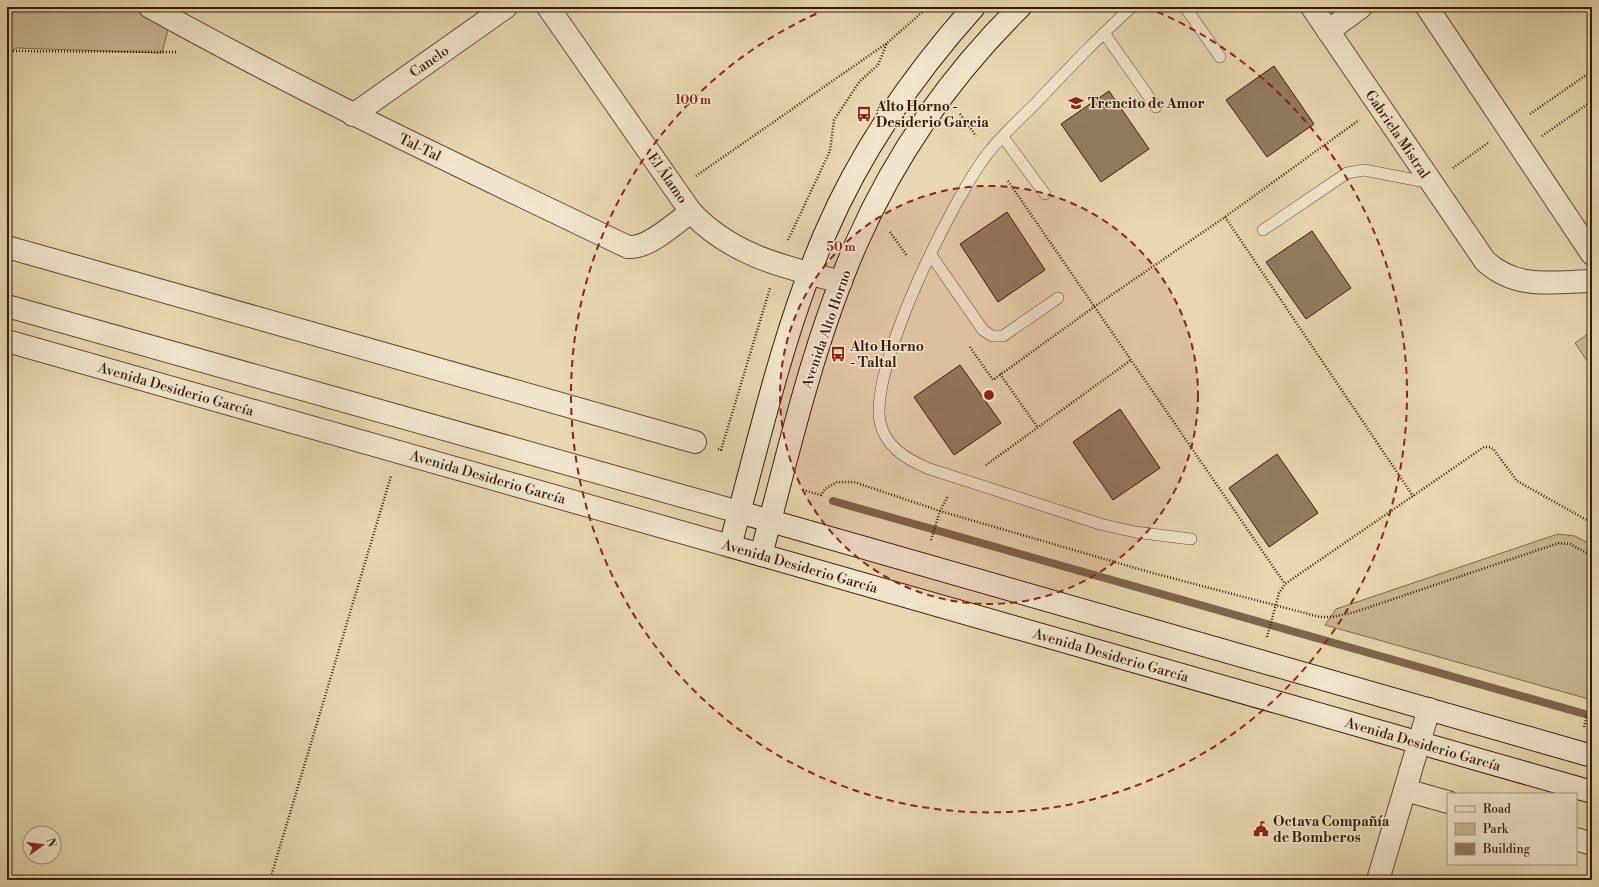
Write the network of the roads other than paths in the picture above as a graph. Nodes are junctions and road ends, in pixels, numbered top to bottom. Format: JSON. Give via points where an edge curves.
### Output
{"nodes":[{"id":1,"x":150,"y":7,"type":"edge"},
{"id":2,"x":506,"y":7,"type":"edge"},
{"id":3,"x":548,"y":7,"type":"edge"},
{"id":4,"x":974,"y":7,"type":"edge"},
{"id":5,"x":1020,"y":7,"type":"edge"},
{"id":6,"x":1132,"y":7,"type":"edge"},
{"id":7,"x":1185,"y":7,"type":"edge"},
{"id":8,"x":1312,"y":7,"type":"edge"},
{"id":9,"x":1362,"y":7,"type":"edge"},
{"id":10,"x":1427,"y":7,"type":"edge"},
{"id":11,"x":1328,"y":31,"type":"junction"},
{"id":12,"x":1104,"y":33,"type":"junction"},
{"id":13,"x":1220,"y":57,"type":"dead end"},
{"id":14,"x":1156,"y":107,"type":"dead end"},
{"id":15,"x":353,"y":115,"type":"junction"},
{"id":16,"x":1003,"y":138,"type":"junction"},
{"id":17,"x":1432,"y":183,"type":"junction"},
{"id":18,"x":1045,"y":194,"type":"dead end"},
{"id":19,"x":691,"y":212,"type":"junction"},
{"id":20,"x":1263,"y":230,"type":"dead end"},
{"id":21,"x":7,"y":247,"type":"edge"},
{"id":22,"x":1592,"y":254,"type":"edge"},
{"id":23,"x":931,"y":255,"type":"junction"},
{"id":24,"x":809,"y":273,"type":"junction"},
{"id":25,"x":1592,"y":281,"type":"edge"},
{"id":26,"x":841,"y":282,"type":"junction"},
{"id":27,"x":1058,"y":298,"type":"dead end"},
{"id":28,"x":7,"y":306,"type":"edge"},
{"id":29,"x":7,"y":341,"type":"edge"},
{"id":30,"x":372,"y":409,"type":"junction"},
{"id":31,"x":364,"y":441,"type":"junction"},
{"id":32,"x":695,"y":442,"type":"dead end"},
{"id":33,"x":739,"y":512,"type":"junction"},
{"id":34,"x":770,"y":521,"type":"junction"},
{"id":35,"x":1191,"y":539,"type":"dead end"},
{"id":36,"x":730,"y":546,"type":"junction"},
{"id":37,"x":761,"y":555,"type":"junction"},
{"id":38,"x":1279,"y":666,"type":"junction"},
{"id":39,"x":1269,"y":700,"type":"junction"},
{"id":40,"x":1429,"y":709,"type":"junction"},
{"id":41,"x":1419,"y":743,"type":"junction"},
{"id":42,"x":1592,"y":756,"type":"edge"},
{"id":43,"x":1405,"y":790,"type":"junction"},
{"id":44,"x":1592,"y":792,"type":"edge"},
{"id":45,"x":1447,"y":802,"type":"edge"},
{"id":46,"x":1577,"y":839,"type":"edge"},
{"id":47,"x":1592,"y":844,"type":"edge"},
{"id":48,"x":1378,"y":880,"type":"edge"}],
"edges":[{"from":1,"to":15,"type":"street","name":"Tal-Tal","via":[[232,53]]},
{"from":2,"to":15,"type":"street","name":"Canelo"},
{"from":3,"to":19,"type":"street","name":"El Álamo"},
{"from":4,"to":24,"type":"street","via":[[920,71],[888,118],[844,193]]},
{"from":5,"to":26,"type":"street","name":"Avenida Alto Horno","via":[[982,48],[922,124],[895,166],[875,204]]},
{"from":6,"to":12,"type":"lane"},
{"from":7,"to":13,"type":"lane"},
{"from":8,"to":11,"type":"street","name":"Gabriela Mistral"},
{"from":9,"to":11,"type":"street"},
{"from":10,"to":22,"type":"street"},
{"from":11,"to":17,"type":"street","name":"Gabriela Mistral"},
{"from":12,"to":14,"type":"lane"},
{"from":12,"to":16,"type":"lane"},
{"from":15,"to":19,"type":"street","name":"Tal-Tal","via":[[628,247],[638,247],[646,243]]},
{"from":16,"to":18,"type":"lane"},
{"from":16,"to":23,"type":"lane","via":[[988,152],[963,190]]},
{"from":17,"to":20,"type":"lane","via":[[1356,170],[1347,173]]},
{"from":17,"to":25,"type":"street","name":"Gabriela Mistral","via":[[1485,261],[1504,275],[1528,282]]},
{"from":19,"to":24,"type":"street","name":"El Álamo","via":[[704,226],[735,247],[754,256]]},
{"from":21,"to":32,"type":"street"},
{"from":23,"to":27,"type":"lane","via":[[983,330],[992,336],[1003,336]]},
{"from":23,"to":35,"type":"lane","via":[[908,304],[888,362],[879,401],[880,423],[890,442],[906,458],[927,468],[1100,524],[1135,532]]},
{"from":24,"to":26,"type":"street","name":"El Álamo"},
{"from":24,"to":33,"type":"street","via":[[791,327]]},
{"from":26,"to":34,"type":"street","name":"Avenida Alto Horno","via":[[801,404]]},
{"from":28,"to":30,"type":"street"},
{"from":29,"to":31,"type":"street","name":"Avenida Desiderio García"},
{"from":30,"to":31,"type":"street"},
{"from":30,"to":33,"type":"street"},
{"from":31,"to":36,"type":"street","name":"Avenida Desiderio García"},
{"from":33,"to":34,"type":"street"},
{"from":33,"to":36,"type":"street"},
{"from":34,"to":37,"type":"street","name":"Avenida Alto Horno"},
{"from":34,"to":38,"type":"street"},
{"from":36,"to":37,"type":"street","name":"Avenida Desiderio García"},
{"from":37,"to":39,"type":"street","name":"Avenida Desiderio García"},
{"from":38,"to":39,"type":"street"},
{"from":38,"to":40,"type":"street"},
{"from":39,"to":41,"type":"street","name":"Avenida Desiderio García"},
{"from":40,"to":41,"type":"street"},
{"from":40,"to":42,"type":"street"},
{"from":41,"to":43,"type":"street"},
{"from":41,"to":44,"type":"street","name":"Avenida Desiderio García"},
{"from":43,"to":45,"type":"street"},
{"from":43,"to":48,"type":"street"},
{"from":46,"to":47,"type":"street"}]}
